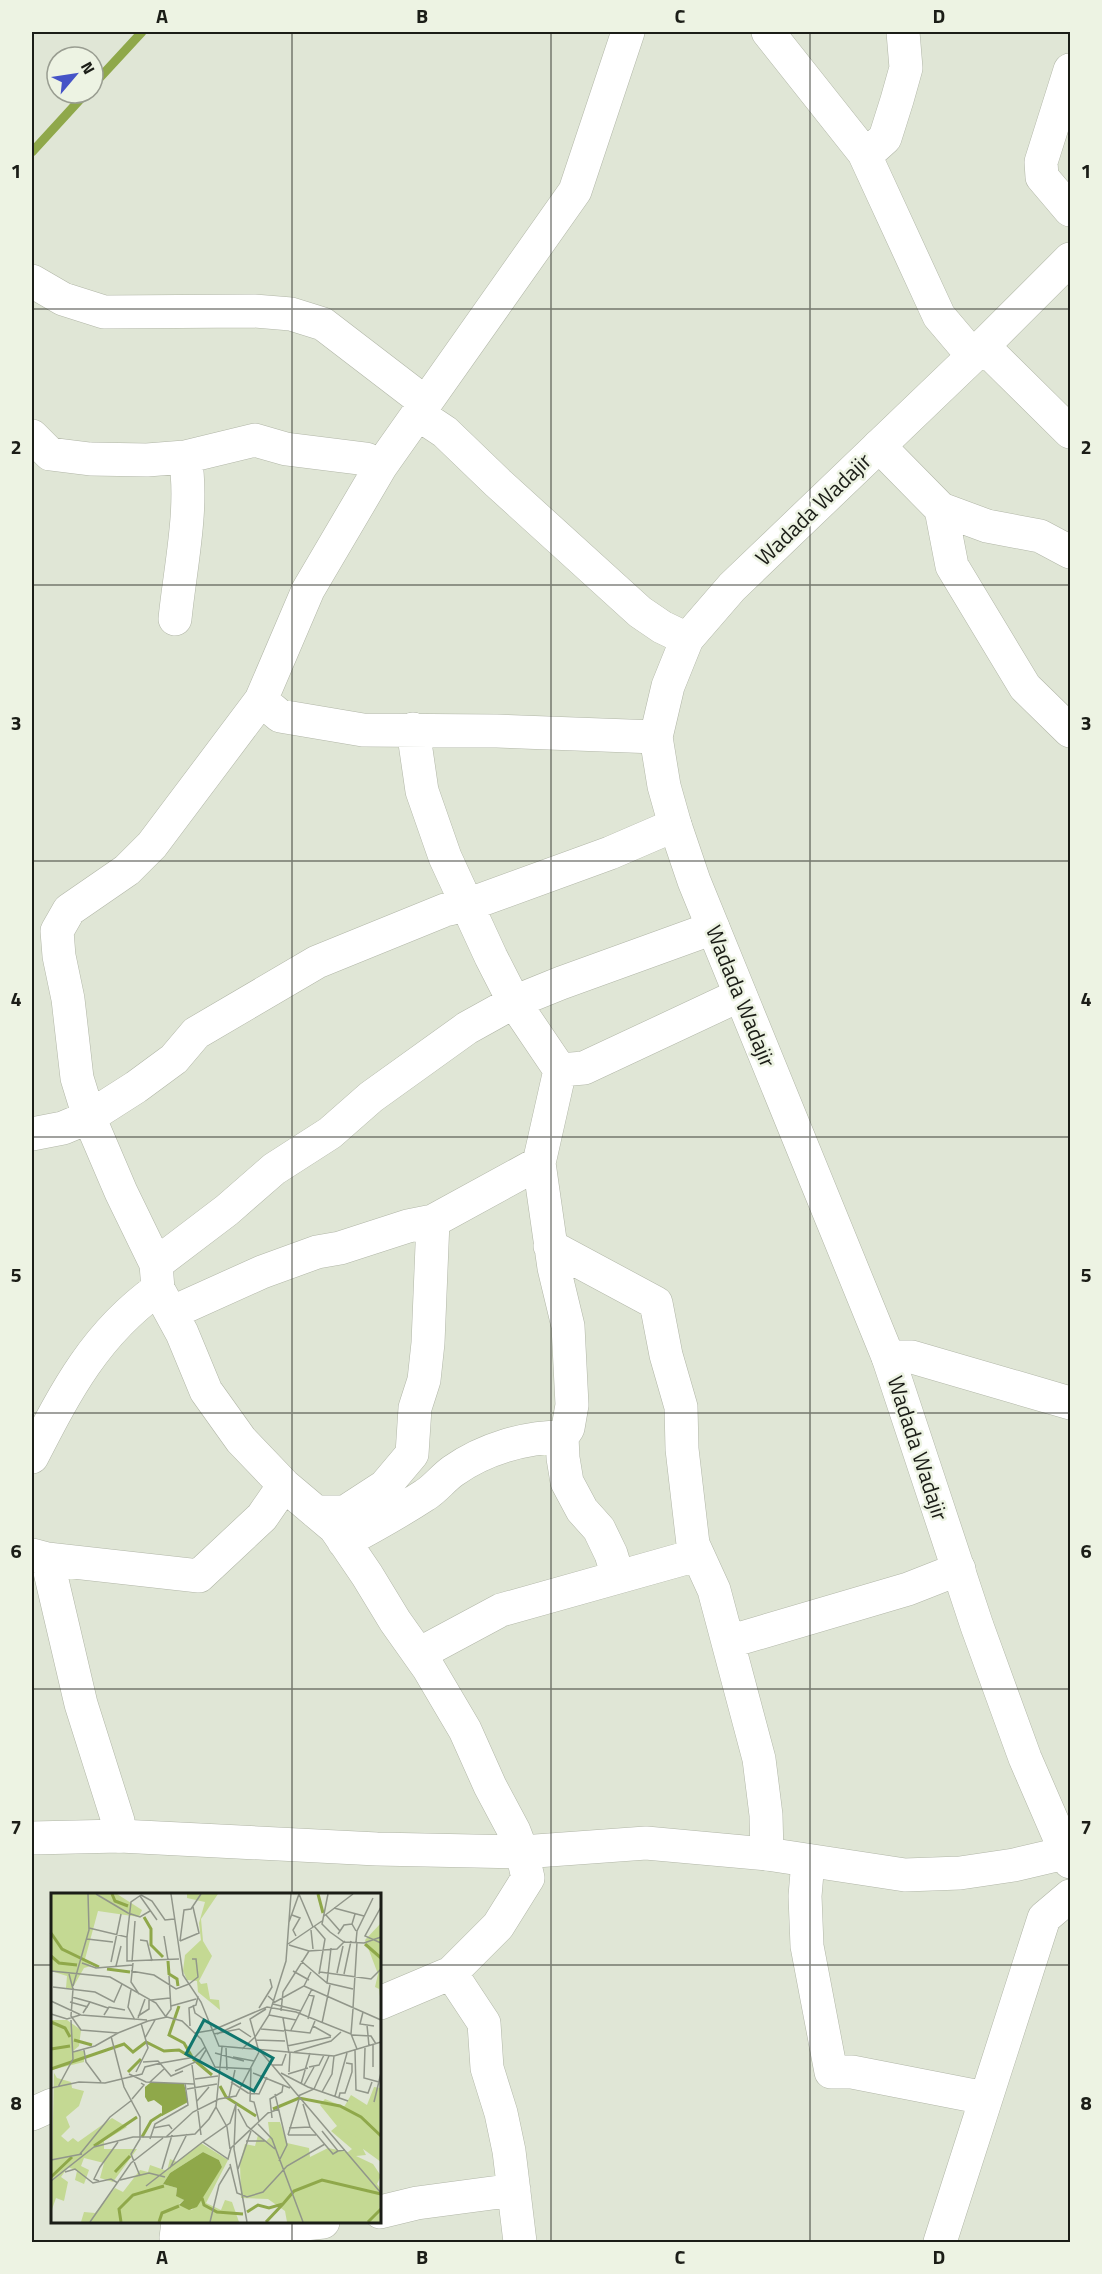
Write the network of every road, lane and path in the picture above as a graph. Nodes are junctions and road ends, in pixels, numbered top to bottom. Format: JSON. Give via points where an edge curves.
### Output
{"nodes":[{"id":1,"x":628,"y":32,"type":"edge"},
{"id":2,"x":768,"y":32,"type":"edge"},
{"id":3,"x":903,"y":32,"type":"edge"},
{"id":4,"x":1071,"y":70,"type":"edge"},
{"id":5,"x":864,"y":153,"type":"junction"},
{"id":6,"x":1071,"y":210,"type":"edge"},
{"id":7,"x":1071,"y":259,"type":"edge"},
{"id":8,"x":32,"y":281,"type":"edge"},
{"id":9,"x":978,"y":351,"type":"junction"},
{"id":10,"x":422,"y":409,"type":"junction"},
{"id":11,"x":1071,"y":432,"type":"edge"},
{"id":12,"x":32,"y":436,"type":"edge"},
{"id":13,"x":879,"y":446,"type":"junction"},
{"id":14,"x":185,"y":457,"type":"junction"},
{"id":15,"x":381,"y":466,"type":"junction"},
{"id":16,"x":941,"y":509,"type":"junction"},
{"id":17,"x":1071,"y":552,"type":"edge"},
{"id":18,"x":175,"y":619,"type":"dead end"},
{"id":19,"x":687,"y":639,"type":"junction"},
{"id":20,"x":261,"y":700,"type":"junction"},
{"id":21,"x":413,"y":729,"type":"junction"},
{"id":22,"x":1071,"y":730,"type":"edge"},
{"id":23,"x":656,"y":737,"type":"junction"},
{"id":24,"x":675,"y":825,"type":"junction"},
{"id":25,"x":467,"y":905,"type":"junction"},
{"id":26,"x":713,"y":927,"type":"junction"},
{"id":27,"x":44,"y":936,"type":"edge"},
{"id":28,"x":740,"y":995,"type":"junction"},
{"id":29,"x":514,"y":1002,"type":"junction"},
{"id":30,"x":560,"y":1070,"type":"junction"},
{"id":31,"x":89,"y":1117,"type":"junction"},
{"id":32,"x":32,"y":1134,"type":"edge"},
{"id":33,"x":539,"y":1163,"type":"junction"},
{"id":34,"x":433,"y":1221,"type":"junction"},
{"id":35,"x":550,"y":1246,"type":"junction"},
{"id":36,"x":162,"y":1289,"type":"junction"},
{"id":37,"x":888,"y":1357,"type":"junction"},
{"id":38,"x":1071,"y":1403,"type":"edge"},
{"id":39,"x":43,"y":1424,"type":"edge"},
{"id":40,"x":562,"y":1437,"type":"junction"},
{"id":41,"x":32,"y":1457,"type":"edge"},
{"id":42,"x":284,"y":1485,"type":"junction"},
{"id":43,"x":316,"y":1512,"type":"junction"},
{"id":44,"x":345,"y":1542,"type":"junction"},
{"id":45,"x":697,"y":1555,"type":"junction"},
{"id":46,"x":39,"y":1557,"type":"edge"},
{"id":47,"x":959,"y":1569,"type":"junction"},
{"id":48,"x":618,"y":1577,"type":"junction"},
{"id":49,"x":728,"y":1642,"type":"junction"},
{"id":50,"x":419,"y":1654,"type":"junction"},
{"id":51,"x":120,"y":1836,"type":"junction"},
{"id":52,"x":32,"y":1838,"type":"edge"},
{"id":53,"x":522,"y":1852,"type":"junction"},
{"id":54,"x":767,"y":1854,"type":"junction"},
{"id":55,"x":1069,"y":1854,"type":"edge"},
{"id":56,"x":808,"y":1861,"type":"junction"},
{"id":57,"x":1071,"y":1896,"type":"edge"},
{"id":58,"x":450,"y":1973,"type":"junction"},
{"id":59,"x":381,"y":2003,"type":"edge"},
{"id":60,"x":985,"y":2098,"type":"junction"},
{"id":61,"x":51,"y":2105,"type":"edge"},
{"id":62,"x":32,"y":2114,"type":"edge"},
{"id":63,"x":514,"y":2190,"type":"junction"},
{"id":64,"x":381,"y":2212,"type":"edge"},
{"id":65,"x":178,"y":2223,"type":"edge"},
{"id":66,"x":314,"y":2223,"type":"edge"},
{"id":67,"x":520,"y":2242,"type":"edge"},
{"id":68,"x":940,"y":2242,"type":"edge"}],
"edges":[{"from":1,"to":10,"type":"street","via":[[575,191]]},
{"from":2,"to":5,"type":"street"},
{"from":3,"to":5,"type":"street","via":[[906,68],[885,138]]},
{"from":4,"to":6,"type":"street","via":[[1041,162],[1041,177]]},
{"from":5,"to":9,"type":"street","via":[[939,316]]},
{"from":7,"to":9,"type":"street","name":"Wadada Wadajir"},
{"from":8,"to":10,"type":"street","via":[[63,299],[104,312],[254,311],[291,314],[323,324]]},
{"from":9,"to":11,"type":"street"},
{"from":9,"to":13,"type":"street","name":"Wadada Wadajir"},
{"from":10,"to":15,"type":"street"},
{"from":10,"to":19,"type":"street","via":[[640,612]]},
{"from":12,"to":14,"type":"street","via":[[50,454],[90,459]]},
{"from":13,"to":16,"type":"street"},
{"from":13,"to":19,"type":"street","name":"Wadada Wadajir","via":[[732,587]]},
{"from":14,"to":15,"type":"street","via":[[255,440],[317,454],[366,459]]},
{"from":14,"to":18,"type":"street","via":[[187,513]]},
{"from":15,"to":20,"type":"street","via":[[308,590]]},
{"from":16,"to":17,"type":"street","via":[[987,526],[1040,536]]},
{"from":16,"to":22,"type":"street","via":[[952,566],[1025,687]]},
{"from":19,"to":23,"type":"street","name":"Wadada Wadajir","via":[[668,686]]},
{"from":20,"to":21,"type":"street","via":[[280,716],[363,730]]},
{"from":20,"to":27,"type":"street","via":[[152,844],[127,870],[69,910]]},
{"from":21,"to":23,"type":"street"},
{"from":21,"to":25,"type":"street","via":[[430,818]]},
{"from":23,"to":24,"type":"street","name":"Wadada Wadajir"},
{"from":24,"to":25,"type":"street","via":[[610,854]]},
{"from":24,"to":26,"type":"street","name":"Wadada Wadajir"},
{"from":25,"to":29,"type":"street"},
{"from":25,"to":31,"type":"street","via":[[445,910],[317,962],[196,1033],[174,1059]]},
{"from":26,"to":28,"type":"street","name":"Wadada Wadajir"},
{"from":26,"to":29,"type":"street"},
{"from":27,"to":31,"type":"street","via":[[59,956],[77,1078]]},
{"from":28,"to":30,"type":"street","via":[[584,1068]]},
{"from":28,"to":37,"type":"street","name":"Wadada Wadajir"},
{"from":29,"to":30,"type":"street"},
{"from":29,"to":36,"type":"street","via":[[409,1068],[330,1133],[274,1169],[227,1210]]},
{"from":30,"to":33,"type":"street"},
{"from":31,"to":32,"type":"street","via":[[63,1128]]},
{"from":31,"to":36,"type":"street"},
{"from":33,"to":34,"type":"street"},
{"from":33,"to":35,"type":"street"},
{"from":34,"to":36,"type":"street","via":[[317,1252],[262,1272]]},
{"from":34,"to":43,"type":"street","via":[[428,1343],[412,1454],[385,1486],[345,1512]]},
{"from":35,"to":40,"type":"street","via":[[568,1326],[572,1405],[568,1428]]},
{"from":35,"to":45,"type":"street","via":[[656,1303],[681,1407],[688,1500]]},
{"from":36,"to":39,"type":"street","via":[[112,1328]]},
{"from":36,"to":42,"type":"street","via":[[206,1391],[241,1440]]},
{"from":37,"to":38,"type":"street","via":[[912,1357]]},
{"from":37,"to":47,"type":"street","name":"Wadada Wadajir"},
{"from":39,"to":41,"type":"street"},
{"from":40,"to":44,"type":"street","via":[[518,1442],[471,1460],[428,1494]]},
{"from":40,"to":48,"type":"street","via":[[567,1482],[582,1510],[599,1529]]},
{"from":42,"to":43,"type":"street"},
{"from":42,"to":46,"type":"street","via":[[262,1517],[199,1576]]},
{"from":43,"to":44,"type":"street"},
{"from":44,"to":50,"type":"street"},
{"from":45,"to":48,"type":"street"},
{"from":45,"to":49,"type":"street","via":[[714,1590]]},
{"from":46,"to":51,"type":"street"},
{"from":47,"to":49,"type":"street","via":[[908,1589]]},
{"from":47,"to":55,"type":"street","name":"Wadada Wadajir","via":[[1024,1758]]},
{"from":48,"to":50,"type":"street","via":[[501,1611]]},
{"from":49,"to":54,"type":"street","via":[[759,1759]]},
{"from":50,"to":53,"type":"street","via":[[465,1730]]},
{"from":51,"to":52,"type":"street"},
{"from":51,"to":53,"type":"street"},
{"from":53,"to":54,"type":"street","via":[[646,1843]]},
{"from":53,"to":58,"type":"street","via":[[528,1878],[498,1926]]},
{"from":54,"to":56,"type":"street"},
{"from":55,"to":56,"type":"street","via":[[960,1873],[916,1875]]},
{"from":56,"to":60,"type":"street","via":[[807,1946],[831,2072],[852,2072]]},
{"from":57,"to":60,"type":"street","via":[[1044,1918]]},
{"from":58,"to":59,"type":"street"},
{"from":58,"to":63,"type":"street","via":[[484,2023],[487,2068],[501,2113]]},
{"from":60,"to":68,"type":"street"},
{"from":61,"to":62,"type":"street"},
{"from":63,"to":64,"type":"street"},
{"from":63,"to":67,"type":"street"},
{"from":65,"to":66,"type":"street","via":[[176,2238]]}]}
